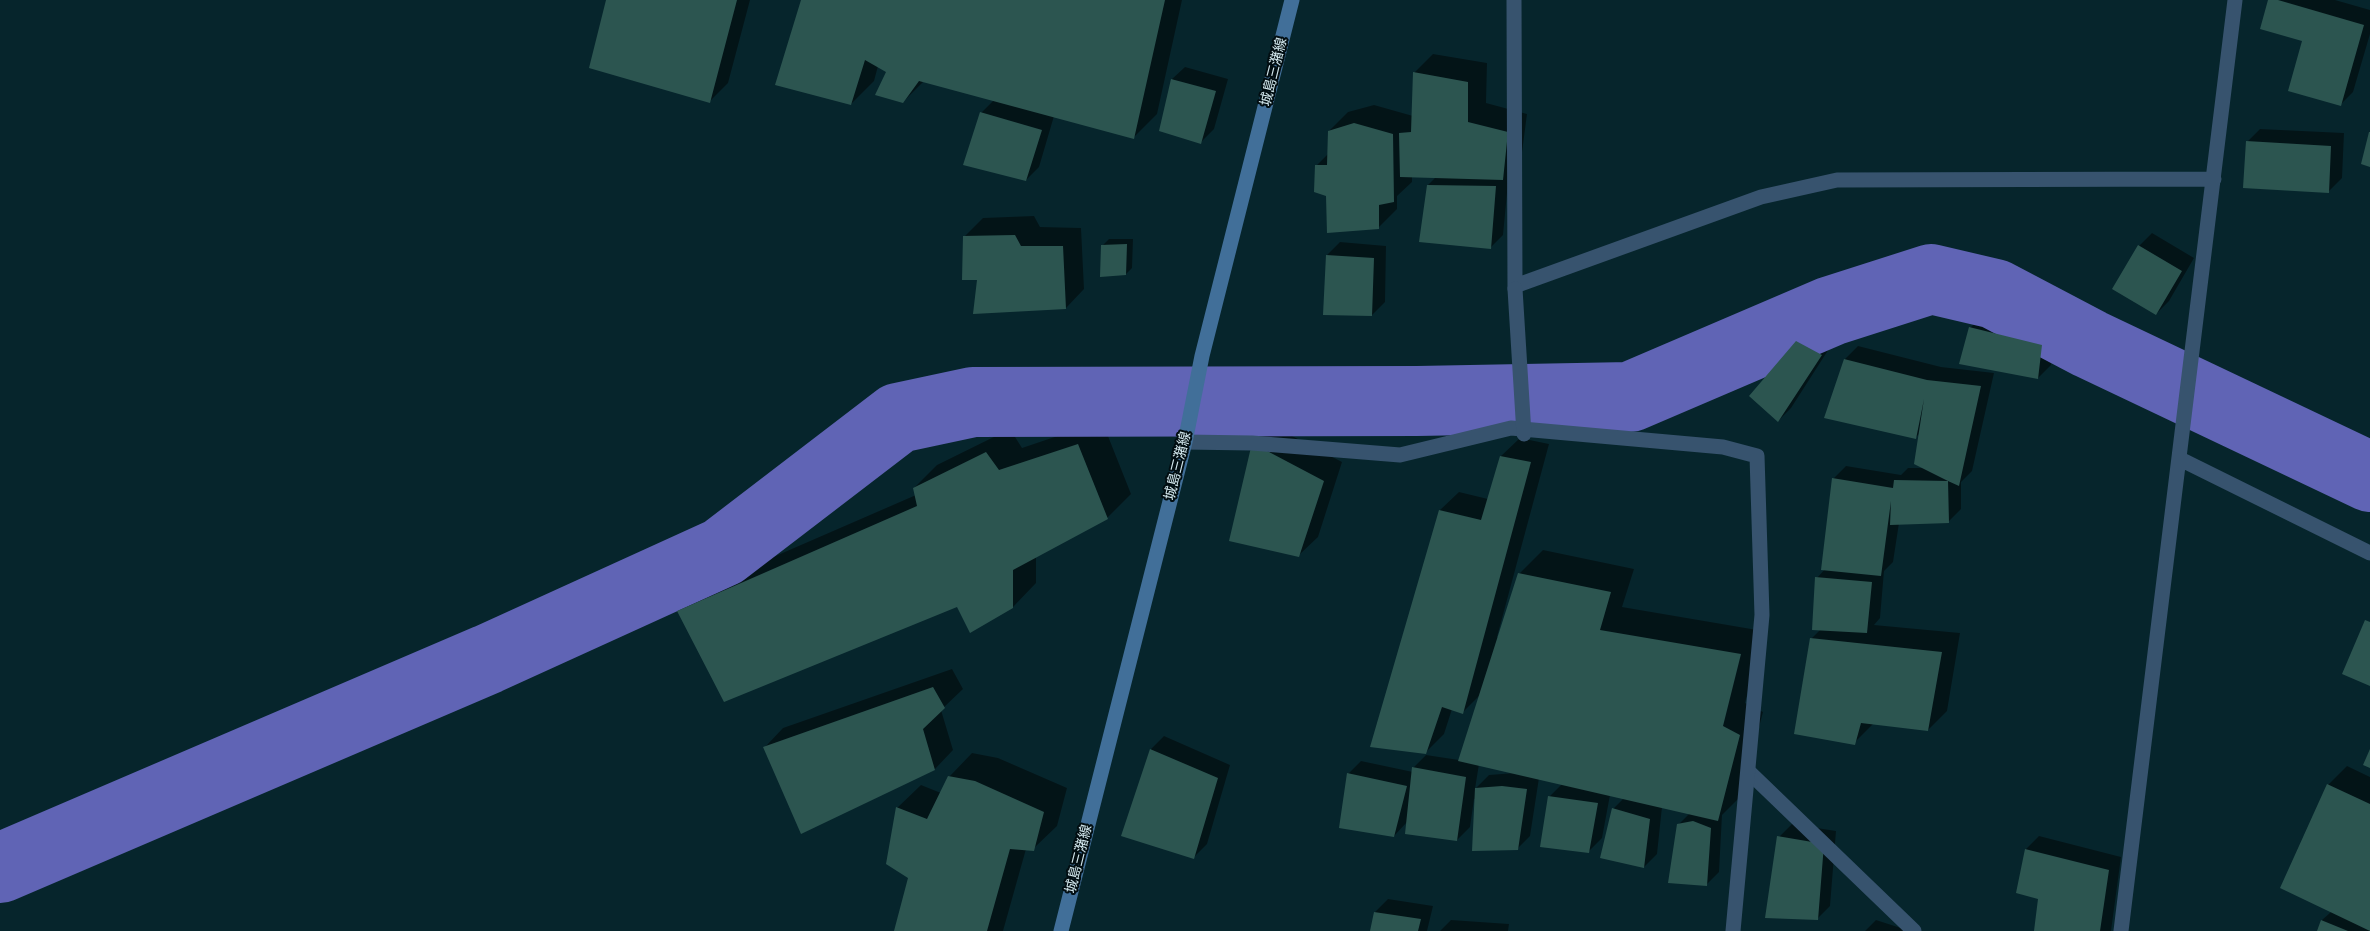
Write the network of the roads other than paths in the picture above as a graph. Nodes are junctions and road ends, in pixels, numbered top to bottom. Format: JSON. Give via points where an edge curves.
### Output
{"nodes":[{"id":1,"x":1292,"y":0,"type":"edge"},
{"id":2,"x":1514,"y":0,"type":"edge"},
{"id":3,"x":2235,"y":0,"type":"edge"},
{"id":4,"x":2214,"y":179,"type":"junction"},
{"id":5,"x":1515,"y":288,"type":"junction"},
{"id":6,"x":1518,"y":431,"type":"junction"},
{"id":7,"x":1185,"y":442,"type":"junction"},
{"id":8,"x":2180,"y":459,"type":"junction"},
{"id":9,"x":2370,"y":553,"type":"edge"},
{"id":10,"x":1749,"y":772,"type":"junction"},
{"id":11,"x":1061,"y":931,"type":"edge"},
{"id":12,"x":1733,"y":931,"type":"edge"},
{"id":13,"x":1914,"y":931,"type":"edge"},
{"id":14,"x":2121,"y":931,"type":"edge"}],
"edges":[{"from":1,"to":7,"type":"main road","name":"城島三潴線","via":[[1202,356]]},
{"from":2,"to":5,"type":"street"},
{"from":3,"to":4,"type":"street"},
{"from":4,"to":5,"type":"street","via":[[1837,180],[1761,197]]},
{"from":4,"to":8,"type":"street"},
{"from":5,"to":6,"type":"street","bridge":true},
{"from":6,"to":7,"type":"street","via":[[1400,455],[1252,443]]},
{"from":6,"to":10,"type":"street","via":[[1723,447],[1757,456],[1762,615]]},
{"from":7,"to":11,"type":"main road","name":"城島三潴線"},
{"from":8,"to":9,"type":"street"},
{"from":8,"to":14,"type":"street"},
{"from":10,"to":12,"type":"street"},
{"from":10,"to":13,"type":"street"}]}
